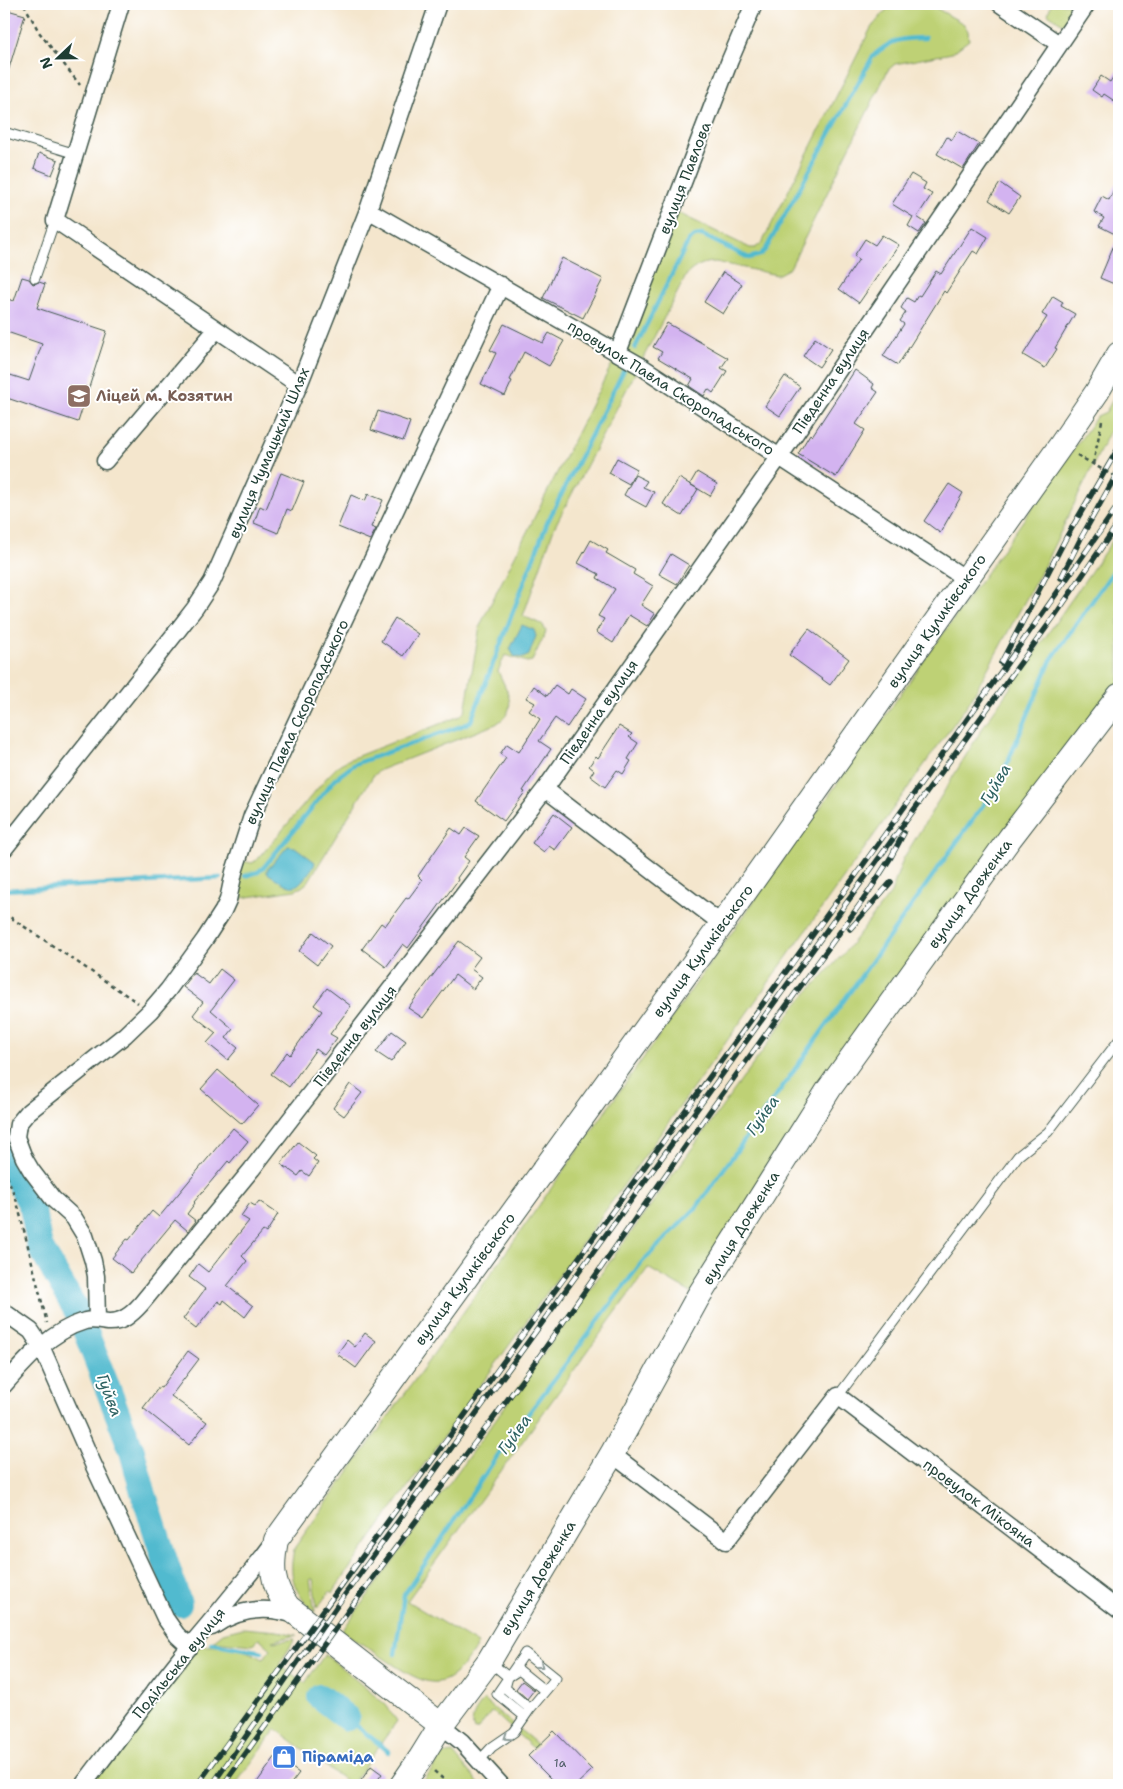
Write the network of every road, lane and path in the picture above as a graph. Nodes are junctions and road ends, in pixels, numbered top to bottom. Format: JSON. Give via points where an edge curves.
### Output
{"nodes":[{"id":1,"x":24,"y":4,"type":"edge"},
{"id":2,"x":121,"y":4,"type":"edge"},
{"id":3,"x":438,"y":4,"type":"edge"},
{"id":4,"x":754,"y":4,"type":"edge"},
{"id":5,"x":1000,"y":4,"type":"edge"},
{"id":6,"x":1087,"y":4,"type":"edge"},
{"id":7,"x":1060,"y":44,"type":"junction"},
{"id":8,"x":95,"y":93,"type":"junction"},
{"id":9,"x":4,"y":132,"type":"edge"},
{"id":10,"x":76,"y":154,"type":"junction"},
{"id":11,"x":368,"y":210,"type":"junction"},
{"id":12,"x":55,"y":220,"type":"junction"},
{"id":13,"x":35,"y":278,"type":"dead end"},
{"id":14,"x":501,"y":285,"type":"junction"},
{"id":15,"x":216,"y":330,"type":"junction"},
{"id":16,"x":618,"y":352,"type":"junction"},
{"id":17,"x":1119,"y":354,"type":"edge"},
{"id":18,"x":299,"y":385,"type":"junction"},
{"id":19,"x":1103,"y":418,"type":"dead end"},
{"id":20,"x":1070,"y":450,"type":"dead end"},
{"id":21,"x":780,"y":456,"type":"junction"},
{"id":22,"x":105,"y":461,"type":"dead end"},
{"id":23,"x":1093,"y":464,"type":"junction"},
{"id":24,"x":1119,"y":479,"type":"edge"},
{"id":25,"x":966,"y":579,"type":"junction"},
{"id":26,"x":1119,"y":696,"type":"edge"},
{"id":27,"x":545,"y":789,"type":"junction"},
{"id":28,"x":4,"y":849,"type":"edge"},
{"id":29,"x":4,"y":913,"type":"edge"},
{"id":30,"x":722,"y":924,"type":"junction"},
{"id":31,"x":150,"y":1011,"type":"junction"},
{"id":32,"x":1119,"y":1040,"type":"edge"},
{"id":33,"x":4,"y":1168,"type":"edge"},
{"id":34,"x":4,"y":1312,"type":"edge"},
{"id":35,"x":97,"y":1320,"type":"junction"},
{"id":36,"x":42,"y":1346,"type":"junction"},
{"id":37,"x":4,"y":1385,"type":"edge"},
{"id":38,"x":838,"y":1396,"type":"junction"},
{"id":39,"x":612,"y":1454,"type":"junction"},
{"id":40,"x":276,"y":1540,"type":"junction"},
{"id":41,"x":1119,"y":1610,"type":"edge"},
{"id":42,"x":299,"y":1617,"type":"junction"},
{"id":43,"x":195,"y":1641,"type":"junction"},
{"id":44,"x":489,"y":1661,"type":"junction"},
{"id":45,"x":508,"y":1677,"type":"junction"},
{"id":46,"x":472,"y":1685,"type":"junction"},
{"id":47,"x":545,"y":1691,"type":"junction"},
{"id":48,"x":401,"y":1695,"type":"junction"},
{"id":49,"x":527,"y":1712,"type":"junction"},
{"id":50,"x":441,"y":1725,"type":"junction"},
{"id":51,"x":423,"y":1753,"type":"junction"},
{"id":52,"x":479,"y":1761,"type":"junction"},
{"id":53,"x":442,"y":1778,"type":"dead end"},
{"id":54,"x":83,"y":1785,"type":"edge"},
{"id":55,"x":402,"y":1785,"type":"edge"},
{"id":56,"x":437,"y":1785,"type":"edge"},
{"id":57,"x":501,"y":1785,"type":"edge"}],
"edges":[{"from":1,"to":8,"type":"path","via":[[39,32],[80,86]]},
{"from":2,"to":8,"type":"street"},
{"from":3,"to":11,"type":"street","name":"вулиця Чумацький Шлях"},
{"from":4,"to":16,"type":"street","name":"вулиця Павлова"},
{"from":5,"to":7,"type":"street"},
{"from":6,"to":7,"type":"street","name":"Південна вулиця"},
{"from":7,"to":21,"type":"street","name":"Південна вулиця"},
{"from":8,"to":10,"type":"street"},
{"from":9,"to":10,"type":"lane"},
{"from":10,"to":12,"type":"street"},
{"from":11,"to":14,"type":"street","name":"провулок Павла Скоропадського"},
{"from":11,"to":18,"type":"street","name":"вулиця Чумацький Шлях"},
{"from":12,"to":13,"type":"lane"},
{"from":12,"to":15,"type":"street"},
{"from":14,"to":16,"type":"street","name":"провулок Павла Скоропадського"},
{"from":14,"to":31,"type":"street","name":"вулиця Павла Скоропадського","via":[[252,816],[223,912],[192,959]]},
{"from":15,"to":18,"type":"street"},
{"from":15,"to":22,"type":"street"},
{"from":16,"to":21,"type":"street","name":"провулок Павла Скоропадського"},
{"from":17,"to":25,"type":"street","name":"вулиця Куликівського","via":[[1061,445]]},
{"from":18,"to":28,"type":"street","name":"вулиця Чумацький Шлях","via":[[212,582],[195,608]]},
{"from":19,"to":23,"type":"path"},
{"from":20,"to":23,"type":"path"},
{"from":21,"to":25,"type":"street","name":"провулок Павла Скоропадського"},
{"from":21,"to":27,"type":"street","name":"Південна вулиця"},
{"from":23,"to":24,"type":"path"},
{"from":25,"to":30,"type":"street","name":"вулиця Куликівського"},
{"from":26,"to":39,"type":"street","name":"вулиця Довженка","via":[[1010,838],[829,1089],[698,1297]]},
{"from":27,"to":30,"type":"street"},
{"from":27,"to":35,"type":"street","name":"Південна вулиця","via":[[252,1169],[141,1304],[119,1321]]},
{"from":29,"to":31,"type":"path"},
{"from":30,"to":40,"type":"street","name":"вулиця Куликівського"},
{"from":31,"to":35,"type":"street","name":"вулиця Павла Скоропадського","via":[[116,1043],[28,1112],[16,1130],[20,1148],[31,1170],[53,1199],[74,1218],[85,1236],[96,1276]]},
{"from":32,"to":38,"type":"lane","via":[[1048,1132],[1018,1156]]},
{"from":33,"to":36,"type":"path","via":[[17,1202],[47,1323]]},
{"from":34,"to":36,"type":"street","via":[[31,1331]]},
{"from":35,"to":36,"type":"street","name":"Південна вулиця","via":[[72,1326]]},
{"from":36,"to":37,"type":"street","name":"Південна вулиця"},
{"from":36,"to":43,"type":"street","via":[[165,1618],[177,1635]]},
{"from":38,"to":39,"type":"street","via":[[726,1540]]},
{"from":38,"to":41,"type":"street","name":"провулок Мікояна"},
{"from":39,"to":44,"type":"street","name":"вулиця Довженка"},
{"from":40,"to":42,"type":"street","via":[[272,1560],[275,1582],[285,1602]]},
{"from":40,"to":43,"type":"street","name":"Подільська вулиця"},
{"from":42,"to":43,"type":"street","via":[[269,1609],[244,1611],[229,1616]]},
{"from":42,"to":48,"type":"street"},
{"from":43,"to":54,"type":"street","name":"Подільська вулиця"},
{"from":44,"to":45,"type":"lane"},
{"from":44,"to":46,"type":"street","name":"вулиця Довженка"},
{"from":45,"to":47,"type":"lane","via":[[519,1670]]},
{"from":45,"to":47,"type":"lane","one_way":true,"via":[[524,1653],[556,1678]]},
{"from":45,"to":49,"type":"lane","via":[[504,1688]]},
{"from":46,"to":48,"type":"street","via":[[442,1699]]},
{"from":46,"to":50,"type":"street","name":"вулиця Довженка"},
{"from":47,"to":49,"type":"lane"},
{"from":48,"to":50,"type":"street"},
{"from":48,"to":51,"type":"street","via":[[416,1716],[424,1741]]},
{"from":49,"to":52,"type":"lane","one_way":true,"via":[[514,1732]]},
{"from":50,"to":51,"type":"street","name":"вулиця Довженка"},
{"from":50,"to":52,"type":"street"},
{"from":51,"to":55,"type":"street","name":"вулиця Довженка"},
{"from":52,"to":57,"type":"street"},
{"from":53,"to":56,"type":"path"}]}
